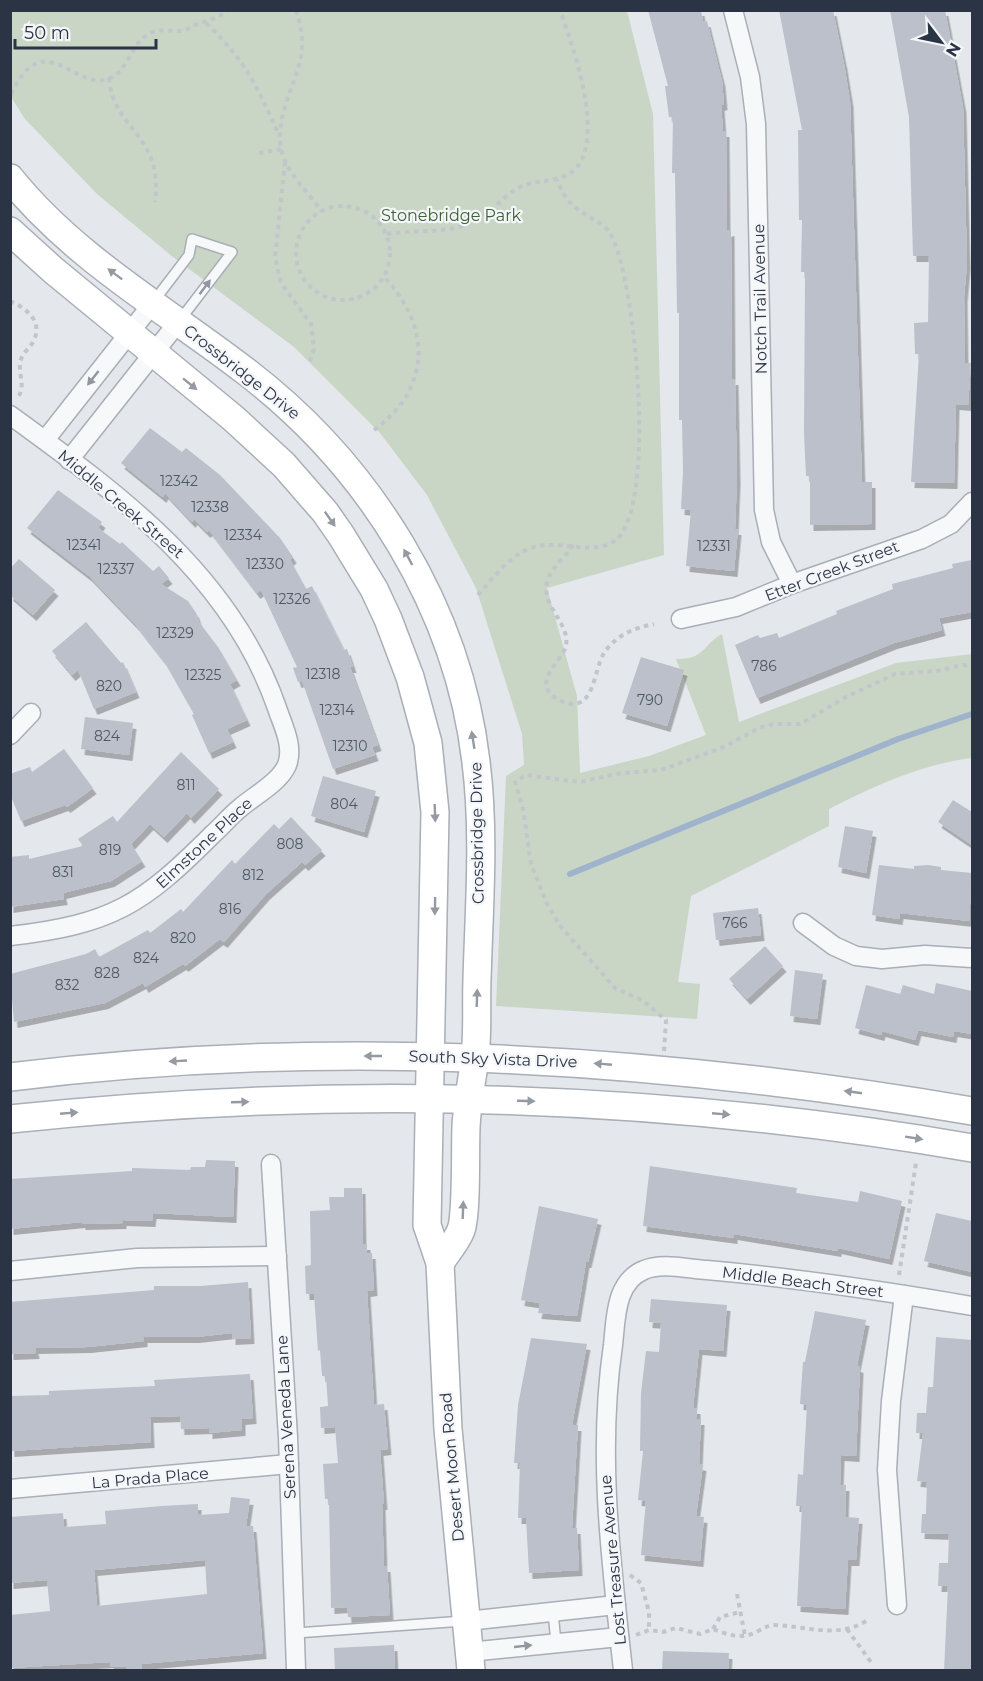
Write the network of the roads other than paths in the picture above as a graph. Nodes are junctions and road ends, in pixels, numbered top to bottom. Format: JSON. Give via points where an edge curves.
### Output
{"nodes":[{"id":1,"x":733,"y":10,"type":"edge"},
{"id":2,"x":10,"y":178,"type":"edge"},
{"id":3,"x":10,"y":231,"type":"edge"},
{"id":4,"x":153,"y":303,"type":"junction"},
{"id":5,"x":179,"y":321,"type":"junction"},
{"id":6,"x":130,"y":332,"type":"junction"},
{"id":7,"x":153,"y":353,"type":"junction"},
{"id":8,"x":13,"y":408,"type":"edge"},
{"id":9,"x":45,"y":440,"type":"junction"},
{"id":10,"x":69,"y":460,"type":"junction"},
{"id":11,"x":972,"y":502,"type":"edge"},
{"id":12,"x":792,"y":584,"type":"junction"},
{"id":13,"x":681,"y":619,"type":"dead end"},
{"id":14,"x":31,"y":713,"type":"dead end"},
{"id":15,"x":10,"y":735,"type":"edge"},
{"id":16,"x":286,"y":766,"type":"joint"},
{"id":17,"x":803,"y":923,"type":"dead end"},
{"id":18,"x":10,"y":936,"type":"edge"},
{"id":19,"x":972,"y":958,"type":"edge"},
{"id":20,"x":432,"y":1056,"type":"junction"},
{"id":21,"x":475,"y":1056,"type":"junction"},
{"id":22,"x":10,"y":1077,"type":"edge"},
{"id":23,"x":431,"y":1099,"type":"junction"},
{"id":24,"x":468,"y":1099,"type":"junction"},
{"id":25,"x":972,"y":1111,"type":"edge"},
{"id":26,"x":10,"y":1119,"type":"edge"},
{"id":27,"x":972,"y":1148,"type":"edge"},
{"id":28,"x":271,"y":1164,"type":"dead end"},
{"id":29,"x":277,"y":1256,"type":"junction"},
{"id":30,"x":440,"y":1263,"type":"junction"},
{"id":31,"x":10,"y":1271,"type":"edge"},
{"id":32,"x":634,"y":1275,"type":"joint"},
{"id":33,"x":904,"y":1294,"type":"junction"},
{"id":34,"x":972,"y":1306,"type":"edge"},
{"id":35,"x":289,"y":1464,"type":"junction"},
{"id":36,"x":10,"y":1489,"type":"edge"},
{"id":37,"x":616,"y":1605,"type":"junction"},
{"id":38,"x":897,"y":1605,"type":"dead end"},
{"id":39,"x":553,"y":1612,"type":"junction"},
{"id":40,"x":467,"y":1621,"type":"junction"},
{"id":41,"x":296,"y":1633,"type":"junction"},
{"id":42,"x":628,"y":1636,"type":"junction"},
{"id":43,"x":556,"y":1643,"type":"junction"},
{"id":44,"x":470,"y":1661,"type":"edge"},
{"id":45,"x":296,"y":1671,"type":"edge"},
{"id":46,"x":623,"y":1671,"type":"edge"}],
"edges":[{"from":1,"to":12,"type":"street","name":"Notch Trail Avenue","via":[[750,77],[756,124],[764,510],[771,542]]},
{"from":4,"to":2,"type":"street","name":"Crossbridge Drive","one_way":true,"via":[[65,233]]},
{"from":3,"to":6,"type":"street"},
{"from":4,"to":5,"type":"street","name":"Crossbridge Drive"},
{"from":5,"to":4,"type":"lane","one_way":true,"via":[[232,252],[192,239],[189,255]]},
{"from":4,"to":6,"type":"street"},
{"from":5,"to":7,"type":"street"},
{"from":21,"to":5,"type":"street","name":"Crossbridge Drive","one_way":true,"via":[[479,788],[470,721],[435,610],[387,521],[326,443],[281,399]]},
{"from":6,"to":7,"type":"street"},
{"from":6,"to":9,"type":"street","one_way":true},
{"from":7,"to":10,"type":"street"},
{"from":7,"to":20,"type":"street","one_way":true,"via":[[261,442],[325,512],[374,589],[400,650],[428,743],[434,790]]},
{"from":8,"to":9,"type":"street","name":"Middle Creek Street"},
{"from":9,"to":10,"type":"street","name":"Middle Creek Street"},
{"from":10,"to":16,"type":"street","name":"Middle Creek Street","via":[[172,544],[226,607],[266,677],[289,742]]},
{"from":11,"to":12,"type":"street","name":"Etter Creek Street","via":[[951,524],[937,532]]},
{"from":12,"to":13,"type":"street","name":"Etter Creek Street","via":[[736,607]]},
{"from":14,"to":15,"type":"street"},
{"from":16,"to":18,"type":"street","name":"Elmstone Place","via":[[278,778],[239,809],[165,881],[131,904],[88,923]]},
{"from":17,"to":19,"type":"street","via":[[834,946],[856,956]]},
{"from":20,"to":21,"type":"street","name":"South Sky Vista Drive"},
{"from":20,"to":22,"type":"street","name":"South Sky Vista Drive","one_way":true,"via":[[230,1058]]},
{"from":20,"to":23,"type":"street"},
{"from":21,"to":24,"type":"street","name":"Crossbridge Drive"},
{"from":25,"to":21,"type":"street","name":"South Sky Vista Drive","one_way":true,"via":[[827,1088],[662,1069]]},
{"from":23,"to":24,"type":"street"},
{"from":26,"to":23,"type":"street","one_way":true,"via":[[195,1104]]},
{"from":23,"to":30,"type":"street","name":"Desert Moon Road","via":[[427,1225]]},
{"from":24,"to":27,"type":"street","one_way":true,"via":[[738,1116],[858,1129]]},
{"from":30,"to":24,"type":"street","one_way":true,"via":[[462,1229]]},
{"from":28,"to":29,"type":"street","name":"Serena Veneda Lane"},
{"from":29,"to":31,"type":"street","via":[[137,1258]]},
{"from":29,"to":35,"type":"street","name":"Serena Veneda Lane"},
{"from":30,"to":40,"type":"street","name":"Desert Moon Road","via":[[448,1429]]},
{"from":32,"to":33,"type":"street","name":"Middle Beach Street","via":[[662,1266]]},
{"from":32,"to":37,"type":"street","name":"Lost Treasure Avenue","via":[[620,1298],[605,1423],[604,1472]]},
{"from":33,"to":34,"type":"street","name":"Middle Beach Street"},
{"from":33,"to":38,"type":"street","via":[[886,1470]]},
{"from":35,"to":36,"type":"street","name":"La Prada Place"},
{"from":35,"to":41,"type":"street","name":"Serena Veneda Lane"},
{"from":37,"to":39,"type":"street"},
{"from":37,"to":42,"type":"street","name":"Lost Treasure Avenue"},
{"from":39,"to":40,"type":"street"},
{"from":39,"to":43,"type":"lane"},
{"from":40,"to":41,"type":"lane"},
{"from":40,"to":44,"type":"street","name":"Desert Moon Road"},
{"from":41,"to":45,"type":"street","name":"Serena Veneda Lane"},
{"from":42,"to":43,"type":"street"},
{"from":42,"to":46,"type":"street","name":"Lost Treasure Avenue"},
{"from":44,"to":43,"type":"street","one_way":true}]}
